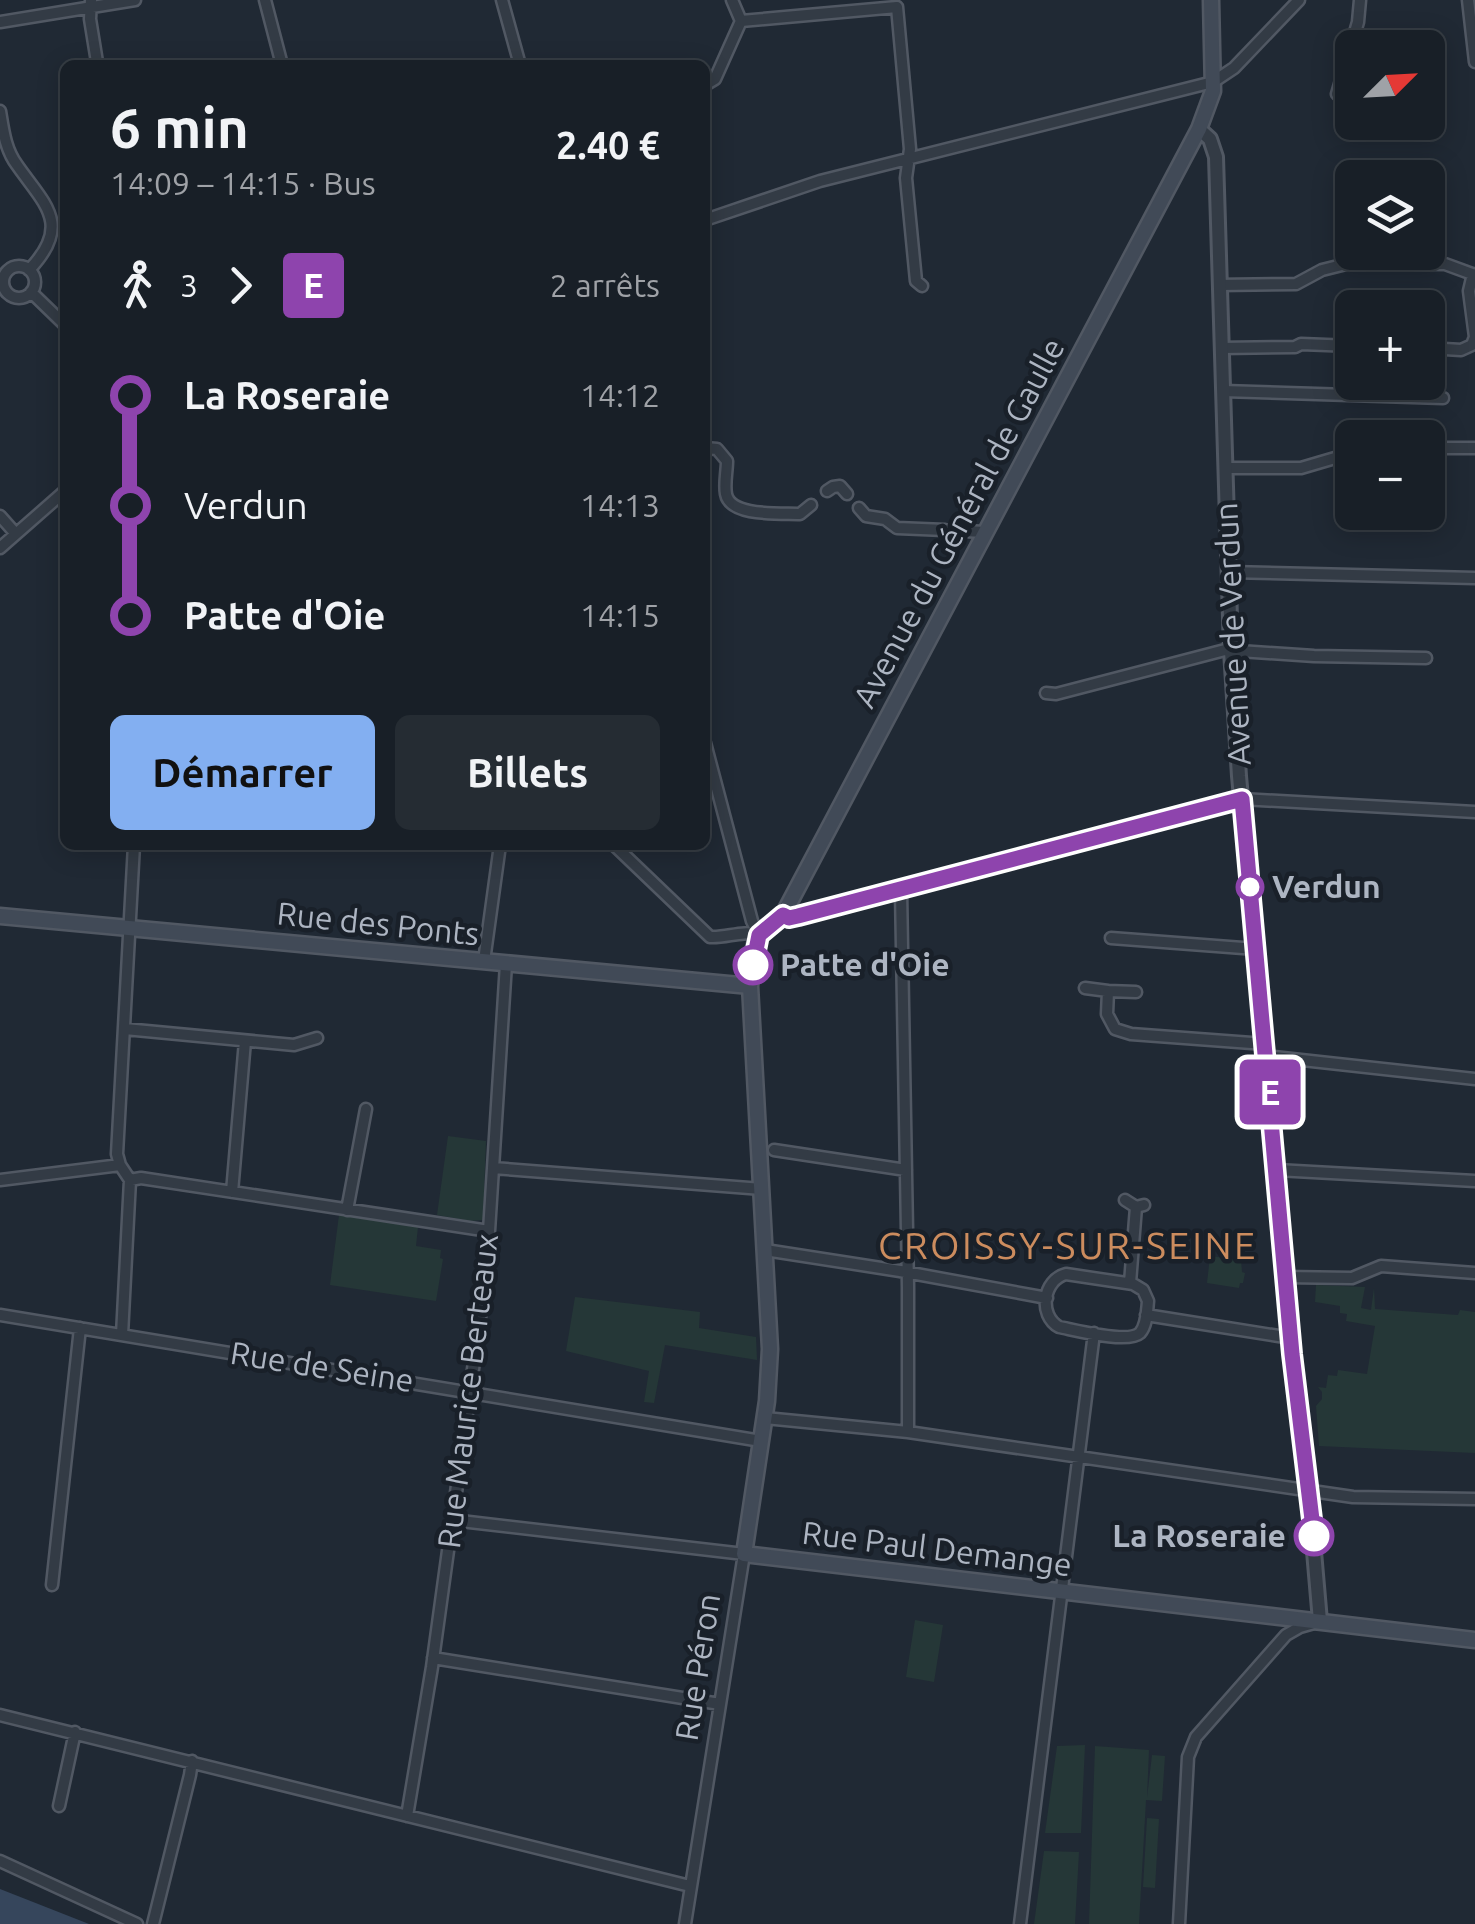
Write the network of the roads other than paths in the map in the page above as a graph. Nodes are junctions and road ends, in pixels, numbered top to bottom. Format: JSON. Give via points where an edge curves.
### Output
{"nodes":[{"id":1,"x":135,"y":0,"type":"edge"},
{"id":2,"x":265,"y":0,"type":"edge"},
{"id":3,"x":502,"y":0,"type":"edge"},
{"id":4,"x":732,"y":0,"type":"edge"},
{"id":5,"x":1212,"y":0,"type":"edge"},
{"id":6,"x":1299,"y":0,"type":"edge"},
{"id":7,"x":1360,"y":0,"type":"edge"},
{"id":8,"x":1468,"y":0,"type":"edge"},
{"id":9,"x":899,"y":3,"type":"edge"},
{"id":10,"x":90,"y":4,"type":"edge"},
{"id":11,"x":740,"y":21,"type":"junction"},
{"id":12,"x":0,"y":22,"type":"edge"},
{"id":13,"x":1356,"y":30,"type":"edge"},
{"id":14,"x":97,"y":60,"type":"edge"},
{"id":15,"x":281,"y":60,"type":"edge"},
{"id":16,"x":519,"y":60,"type":"edge"},
{"id":17,"x":1475,"y":62,"type":"edge"},
{"id":18,"x":1213,"y":82,"type":"junction"},
{"id":19,"x":710,"y":83,"type":"edge"},
{"id":20,"x":0,"y":111,"type":"edge"},
{"id":21,"x":1199,"y":129,"type":"junction"},
{"id":22,"x":908,"y":160,"type":"junction"},
{"id":23,"x":710,"y":218,"type":"edge"},
{"id":24,"x":3,"y":269,"type":"edge"},
{"id":25,"x":29,"y":270,"type":"junction"},
{"id":26,"x":1474,"y":274,"type":"edge"},
{"id":27,"x":1220,"y":285,"type":"junction"},
{"id":28,"x":922,"y":286,"type":"dead end"},
{"id":29,"x":31,"y":292,"type":"junction"},
{"id":30,"x":4,"y":298,"type":"edge"},
{"id":31,"x":60,"y":320,"type":"edge"},
{"id":32,"x":1335,"y":345,"type":"edge"},
{"id":33,"x":1221,"y":348,"type":"junction"},
{"id":34,"x":1445,"y":349,"type":"edge"},
{"id":35,"x":1223,"y":391,"type":"junction"},
{"id":36,"x":1335,"y":395,"type":"edge"},
{"id":37,"x":710,"y":448,"type":"edge"},
{"id":38,"x":1445,"y":448,"type":"edge"},
{"id":39,"x":1475,"y":448,"type":"edge"},
{"id":40,"x":1335,"y":458,"type":"edge"},
{"id":41,"x":1225,"y":468,"type":"junction"},
{"id":42,"x":827,"y":492,"type":"dead end"},
{"id":43,"x":847,"y":494,"type":"dead end"},
{"id":44,"x":60,"y":496,"type":"edge"},
{"id":45,"x":810,"y":506,"type":"dead end"},
{"id":46,"x":859,"y":508,"type":"dead end"},
{"id":47,"x":0,"y":516,"type":"edge"},
{"id":48,"x":945,"y":530,"type":"dead end"},
{"id":49,"x":964,"y":531,"type":"dead end"},
{"id":50,"x":985,"y":532,"type":"junction"},
{"id":51,"x":16,"y":534,"type":"junction"},
{"id":52,"x":0,"y":548,"type":"edge"},
{"id":53,"x":1228,"y":572,"type":"junction"},
{"id":54,"x":1475,"y":578,"type":"edge"},
{"id":55,"x":1232,"y":651,"type":"junction"},
{"id":56,"x":1426,"y":658,"type":"dead end"},
{"id":57,"x":1046,"y":693,"type":"dead end"},
{"id":58,"x":710,"y":762,"type":"edge"},
{"id":59,"x":1242,"y":799,"type":"junction"},
{"id":60,"x":1475,"y":812,"type":"edge"},
{"id":61,"x":134,"y":850,"type":"edge"},
{"id":62,"x":499,"y":850,"type":"edge"},
{"id":63,"x":619,"y":850,"type":"edge"},
{"id":64,"x":901,"y":891,"type":"junction"},
{"id":65,"x":783,"y":915,"type":"junction"},
{"id":66,"x":0,"y":916,"type":"edge"},
{"id":67,"x":130,"y":928,"type":"junction"},
{"id":68,"x":759,"y":935,"type":"junction"},
{"id":69,"x":1111,"y":938,"type":"dead end"},
{"id":70,"x":1256,"y":949,"type":"junction"},
{"id":71,"x":484,"y":962,"type":"junction"},
{"id":72,"x":506,"y":964,"type":"junction"},
{"id":73,"x":750,"y":986,"type":"junction"},
{"id":74,"x":1085,"y":988,"type":"dead end"},
{"id":75,"x":1108,"y":991,"type":"junction"},
{"id":76,"x":1136,"y":992,"type":"dead end"},
{"id":77,"x":125,"y":1029,"type":"junction"},
{"id":78,"x":317,"y":1038,"type":"dead end"},
{"id":79,"x":246,"y":1041,"type":"junction"},
{"id":80,"x":1266,"y":1050,"type":"junction"},
{"id":81,"x":1475,"y":1079,"type":"edge"},
{"id":82,"x":366,"y":1109,"type":"dead end"},
{"id":83,"x":774,"y":1150,"type":"dead end"},
{"id":84,"x":120,"y":1165,"type":"junction"},
{"id":85,"x":493,"y":1168,"type":"junction"},
{"id":86,"x":906,"y":1170,"type":"junction"},
{"id":87,"x":1277,"y":1170,"type":"junction"},
{"id":88,"x":0,"y":1180,"type":"edge"},
{"id":89,"x":130,"y":1180,"type":"junction"},
{"id":90,"x":1475,"y":1181,"type":"edge"},
{"id":91,"x":762,"y":1189,"type":"junction"},
{"id":92,"x":232,"y":1192,"type":"junction"},
{"id":93,"x":1125,"y":1200,"type":"dead end"},
{"id":94,"x":348,"y":1210,"type":"junction"},
{"id":95,"x":489,"y":1231,"type":"junction"},
{"id":96,"x":766,"y":1250,"type":"junction"},
{"id":97,"x":908,"y":1272,"type":"junction"},
{"id":98,"x":1475,"y":1273,"type":"edge"},
{"id":99,"x":1285,"y":1277,"type":"junction"},
{"id":100,"x":1130,"y":1284,"type":"junction"},
{"id":101,"x":1047,"y":1298,"type":"junction"},
{"id":102,"x":0,"y":1315,"type":"edge"},
{"id":103,"x":1146,"y":1315,"type":"junction"},
{"id":104,"x":80,"y":1328,"type":"junction"},
{"id":105,"x":1094,"y":1333,"type":"junction"},
{"id":106,"x":122,"y":1335,"type":"junction"},
{"id":107,"x":1291,"y":1338,"type":"junction"},
{"id":108,"x":470,"y":1392,"type":"junction"},
{"id":109,"x":765,"y":1418,"type":"junction"},
{"id":110,"x":908,"y":1432,"type":"junction"},
{"id":111,"x":761,"y":1441,"type":"junction"},
{"id":112,"x":1078,"y":1456,"type":"junction"},
{"id":113,"x":1309,"y":1490,"type":"junction"},
{"id":114,"x":1475,"y":1499,"type":"edge"},
{"id":115,"x":452,"y":1520,"type":"junction"},
{"id":116,"x":744,"y":1554,"type":"junction"},
{"id":117,"x":52,"y":1584,"type":"dead end"},
{"id":118,"x":1062,"y":1592,"type":"junction"},
{"id":119,"x":1320,"y":1622,"type":"junction"},
{"id":120,"x":1475,"y":1640,"type":"edge"},
{"id":121,"x":433,"y":1658,"type":"junction"},
{"id":122,"x":720,"y":1704,"type":"junction"},
{"id":123,"x":0,"y":1715,"type":"edge"},
{"id":124,"x":75,"y":1732,"type":"junction"},
{"id":125,"x":192,"y":1761,"type":"junction"},
{"id":126,"x":59,"y":1806,"type":"dead end"},
{"id":127,"x":406,"y":1816,"type":"junction"},
{"id":128,"x":0,"y":1861,"type":"edge"},
{"id":129,"x":690,"y":1886,"type":"junction"},
{"id":130,"x":137,"y":1924,"type":"edge"},
{"id":131,"x":153,"y":1924,"type":"edge"},
{"id":132,"x":685,"y":1924,"type":"edge"},
{"id":133,"x":1020,"y":1924,"type":"edge"},
{"id":134,"x":1179,"y":1924,"type":"edge"}],
"edges":[{"from":1,"to":10,"type":"street"},
{"from":2,"to":15,"type":"street"},
{"from":3,"to":16,"type":"street"},
{"from":4,"to":11,"type":"street"},
{"from":5,"to":18,"type":"main road","name":"Avenue du Général de Gaulle"},
{"from":6,"to":18,"type":"street"},
{"from":7,"to":13,"type":"street"},
{"from":8,"to":17,"type":"street"},
{"from":9,"to":11,"type":"street"},
{"from":9,"to":22,"type":"street"},
{"from":10,"to":12,"type":"street"},
{"from":10,"to":14,"type":"street"},
{"from":11,"to":19,"type":"street"},
{"from":18,"to":21,"type":"main road","name":"Avenue du Général de Gaulle"},
{"from":18,"to":22,"type":"street"},
{"from":20,"to":25,"type":"street","via":[[10,154],[44,200],[50,221],[49,242]]},
{"from":21,"to":27,"type":"street","name":"Avenue de Verdun","via":[[1216,157]]},
{"from":21,"to":50,"type":"main road","name":"Avenue du Général de Gaulle"},
{"from":22,"to":23,"type":"street"},
{"from":22,"to":28,"type":"street","via":[[916,280]]},
{"from":24,"to":25,"type":"street"},
{"from":24,"to":30,"type":"street"},
{"from":25,"to":29,"type":"street"},
{"from":26,"to":27,"type":"street","via":[[1445,264],[1350,264],[1296,284]]},
{"from":26,"to":34,"type":"street","via":[[1472,345]]},
{"from":27,"to":33,"type":"street","name":"Avenue de Verdun"},
{"from":29,"to":30,"type":"street"},
{"from":29,"to":31,"type":"street"},
{"from":32,"to":33,"type":"street"},
{"from":33,"to":35,"type":"street","name":"Avenue de Verdun"},
{"from":35,"to":36,"type":"street"},
{"from":35,"to":41,"type":"street","name":"Avenue de Verdun"},
{"from":37,"to":45,"type":"street","via":[[727,461],[726,494],[739,510],[800,514]]},
{"from":38,"to":39,"type":"street"},
{"from":40,"to":41,"type":"street","via":[[1301,468]]},
{"from":41,"to":53,"type":"street","name":"Avenue de Verdun"},
{"from":42,"to":43,"type":"street","via":[[840,486]]},
{"from":44,"to":51,"type":"street"},
{"from":46,"to":48,"type":"street","via":[[897,528]]},
{"from":47,"to":51,"type":"street"},
{"from":49,"to":50,"type":"street"},
{"from":50,"to":65,"type":"main road","name":"Avenue du Général de Gaulle"},
{"from":51,"to":52,"type":"street"},
{"from":53,"to":54,"type":"street"},
{"from":53,"to":55,"type":"street","name":"Avenue de Verdun"},
{"from":55,"to":56,"type":"street"},
{"from":55,"to":57,"type":"street"},
{"from":55,"to":59,"type":"street","name":"Avenue de Verdun"},
{"from":58,"to":68,"type":"street"},
{"from":59,"to":60,"type":"street"},
{"from":59,"to":64,"type":"street"},
{"from":59,"to":70,"type":"street","name":"Avenue de Verdun"},
{"from":61,"to":67,"type":"street"},
{"from":62,"to":71,"type":"street"},
{"from":63,"to":68,"type":"street","via":[[710,938]]},
{"from":64,"to":65,"type":"street"},
{"from":64,"to":86,"type":"street"},
{"from":65,"to":68,"type":"main road","name":"Avenue du Général de Gaulle"},
{"from":66,"to":67,"type":"main road","name":"Rue des Ponts"},
{"from":67,"to":71,"type":"main road","name":"Rue des Ponts"},
{"from":67,"to":77,"type":"street"},
{"from":68,"to":73,"type":"main road","name":"Rue Péron"},
{"from":69,"to":70,"type":"street"},
{"from":70,"to":80,"type":"street","name":"Avenue de Verdun"},
{"from":71,"to":72,"type":"main road","name":"Rue des Ponts"},
{"from":72,"to":73,"type":"main road","name":"Rue des Ponts"},
{"from":72,"to":85,"type":"street","name":"Rue Maurice Berteaux"},
{"from":73,"to":91,"type":"main road","name":"Rue Péron"},
{"from":74,"to":75,"type":"street"},
{"from":75,"to":76,"type":"street"},
{"from":75,"to":80,"type":"street","via":[[1107,1014],[1116,1029]]},
{"from":77,"to":79,"type":"street"},
{"from":77,"to":84,"type":"street"},
{"from":78,"to":79,"type":"street","via":[[294,1046]]},
{"from":79,"to":92,"type":"street"},
{"from":80,"to":81,"type":"street"},
{"from":80,"to":87,"type":"street","name":"Avenue de Verdun"},
{"from":82,"to":94,"type":"street"},
{"from":83,"to":86,"type":"street"},
{"from":84,"to":88,"type":"street"},
{"from":84,"to":89,"type":"street"},
{"from":85,"to":91,"type":"street"},
{"from":85,"to":95,"type":"street","name":"Rue Maurice Berteaux"},
{"from":86,"to":97,"type":"street"},
{"from":87,"to":90,"type":"street"},
{"from":87,"to":99,"type":"street","name":"Avenue de Verdun"},
{"from":89,"to":92,"type":"street"},
{"from":89,"to":106,"type":"street"},
{"from":91,"to":96,"type":"main road","name":"Rue Péron"},
{"from":92,"to":94,"type":"street"},
{"from":93,"to":100,"type":"street","via":[[1140,1206]]},
{"from":94,"to":95,"type":"street"},
{"from":95,"to":108,"type":"street","name":"Rue Maurice Berteaux"},
{"from":96,"to":97,"type":"street"},
{"from":96,"to":109,"type":"main road","name":"Rue Péron"},
{"from":97,"to":101,"type":"street"},
{"from":97,"to":110,"type":"street"},
{"from":98,"to":99,"type":"street","via":[[1381,1266],[1352,1278]]},
{"from":99,"to":107,"type":"street","name":"Avenue de Verdun"},
{"from":100,"to":101,"type":"street","via":[[1064,1274],[1052,1281]]},
{"from":100,"to":103,"type":"street","via":[[1146,1294]]},
{"from":101,"to":105,"type":"street","via":[[1051,1323]]},
{"from":102,"to":104,"type":"street","name":"Rue de Seine"},
{"from":103,"to":105,"type":"street","via":[[1133,1337]]},
{"from":103,"to":107,"type":"street"},
{"from":104,"to":106,"type":"street","name":"Rue de Seine"},
{"from":104,"to":117,"type":"street"},
{"from":105,"to":112,"type":"street"},
{"from":106,"to":108,"type":"street","name":"Rue de Seine"},
{"from":107,"to":113,"type":"street","name":"Avenue de Verdun"},
{"from":108,"to":111,"type":"street","name":"Rue de Seine"},
{"from":108,"to":115,"type":"street","name":"Rue Maurice Berteaux"},
{"from":109,"to":110,"type":"street"},
{"from":109,"to":111,"type":"main road","name":"Rue Péron"},
{"from":110,"to":112,"type":"street"},
{"from":111,"to":116,"type":"main road","name":"Rue Péron"},
{"from":112,"to":113,"type":"street"},
{"from":112,"to":118,"type":"street"},
{"from":113,"to":114,"type":"street"},
{"from":113,"to":119,"type":"street","name":"Avenue de Verdun"},
{"from":115,"to":116,"type":"street","name":"Rue Paul Demange"},
{"from":115,"to":121,"type":"street","name":"Rue Maurice Berteaux"},
{"from":116,"to":118,"type":"main road","name":"Rue Paul Demange"},
{"from":116,"to":122,"type":"street","name":"Rue Péron"},
{"from":118,"to":119,"type":"main road","name":"Rue Paul Demange"},
{"from":118,"to":133,"type":"street"},
{"from":119,"to":120,"type":"main road","name":"Rue Paul Demange"},
{"from":119,"to":134,"type":"street","via":[[1286,1635],[1196,1736],[1188,1757]]},
{"from":121,"to":122,"type":"street"},
{"from":121,"to":127,"type":"street","name":"Rue Maurice Berteaux"},
{"from":122,"to":129,"type":"street","name":"Rue Péron"},
{"from":123,"to":124,"type":"street"},
{"from":124,"to":125,"type":"street"},
{"from":124,"to":126,"type":"street"},
{"from":125,"to":127,"type":"street"},
{"from":125,"to":131,"type":"street"},
{"from":127,"to":129,"type":"street"},
{"from":128,"to":130,"type":"street"},
{"from":129,"to":132,"type":"street","name":"Rue Péron"}]}
